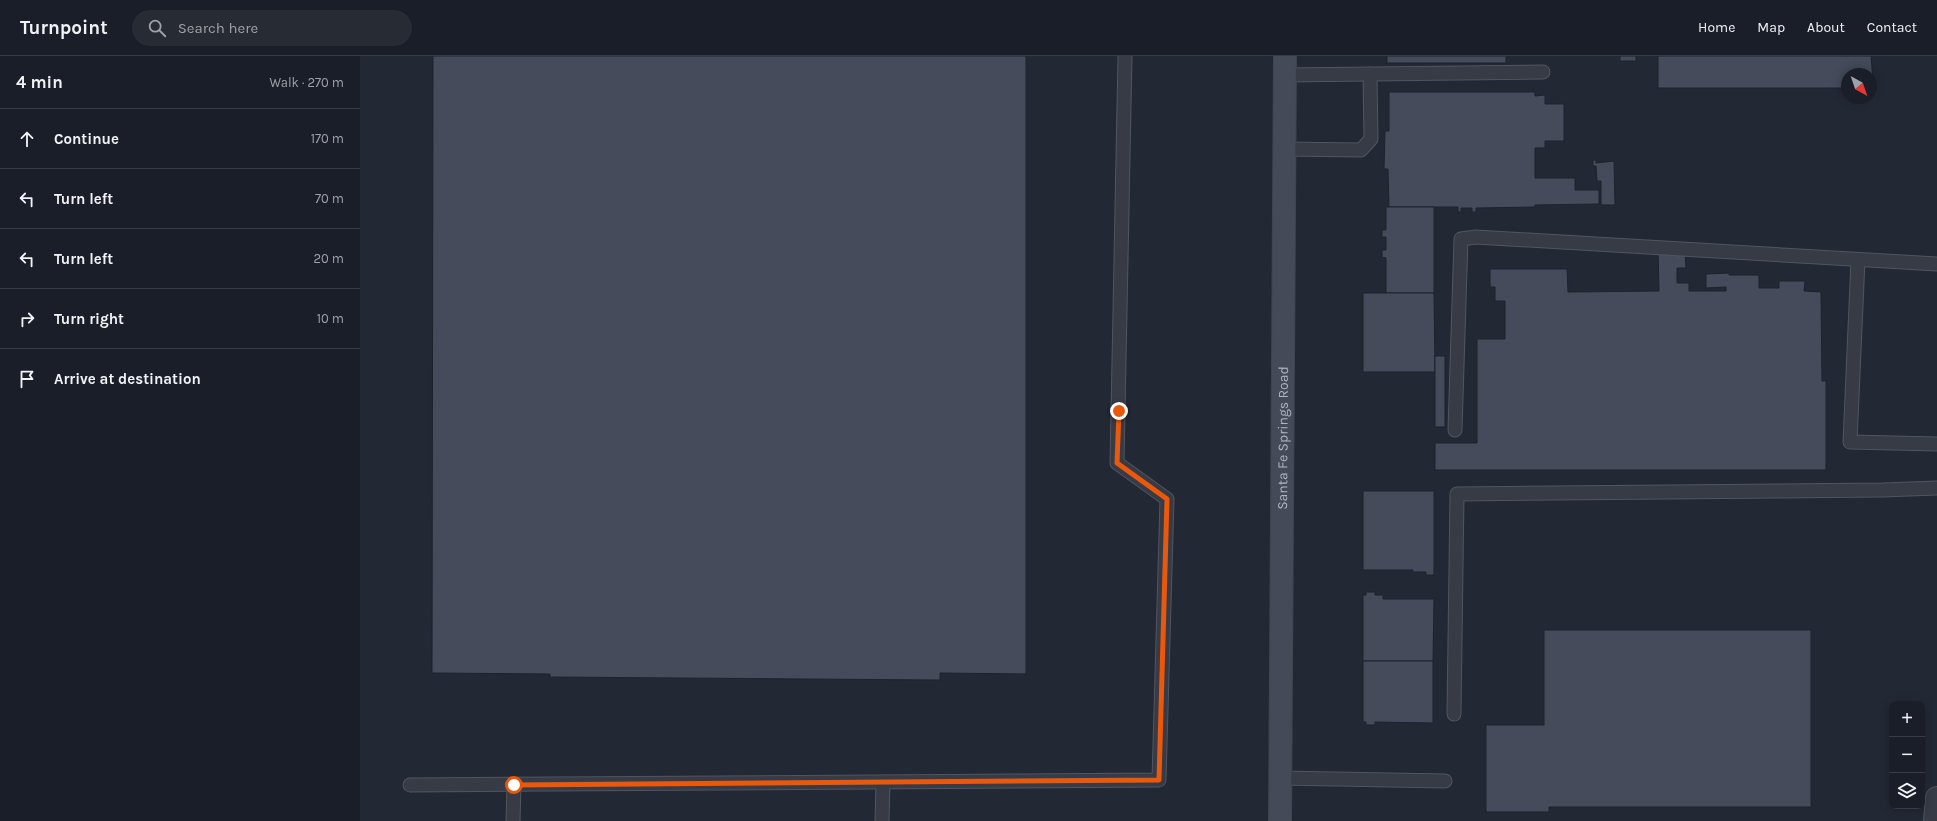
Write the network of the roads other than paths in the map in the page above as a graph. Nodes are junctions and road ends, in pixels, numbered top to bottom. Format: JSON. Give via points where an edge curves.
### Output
{"nodes":[{"id":1,"x":1125,"y":56,"type":"edge"},
{"id":2,"x":1285,"y":66,"type":"edge"},
{"id":3,"x":1543,"y":72,"type":"dead end"},
{"id":4,"x":1370,"y":74,"type":"junction"},
{"id":5,"x":1284,"y":149,"type":"junction"},
{"id":6,"x":1858,"y":260,"type":"junction"},
{"id":7,"x":1937,"y":264,"type":"edge"},
{"id":8,"x":1455,"y":430,"type":"dead end"},
{"id":9,"x":1937,"y":444,"type":"edge"},
{"id":10,"x":1937,"y":488,"type":"edge"},
{"id":11,"x":1454,"y":714,"type":"dead end"},
{"id":12,"x":1280,"y":778,"type":"junction"},
{"id":13,"x":1445,"y":781,"type":"dead end"},
{"id":14,"x":883,"y":782,"type":"junction"},
{"id":15,"x":410,"y":785,"type":"dead end"},
{"id":16,"x":514,"y":785,"type":"junction"},
{"id":17,"x":1937,"y":798,"type":"edge"},
{"id":18,"x":514,"y":821,"type":"edge"},
{"id":19,"x":882,"y":821,"type":"edge"},
{"id":20,"x":1280,"y":821,"type":"edge"},
{"id":21,"x":1935,"y":821,"type":"edge"}],
"edges":[{"from":1,"to":14,"type":"lane","via":[[1117,463],[1167,499],[1159,780]]},
{"from":2,"to":4,"type":"lane"},
{"from":2,"to":5,"type":"main road","name":"Santa Fe Springs Road"},
{"from":3,"to":4,"type":"lane"},
{"from":4,"to":5,"type":"lane","via":[[1371,139],[1361,150]]},
{"from":5,"to":12,"type":"main road","name":"Santa Fe Springs Road"},
{"from":6,"to":7,"type":"lane"},
{"from":6,"to":8,"type":"lane","via":[[1476,237],[1461,239]]},
{"from":6,"to":9,"type":"lane","via":[[1850,442]]},
{"from":10,"to":11,"type":"lane","via":[[1457,494]]},
{"from":12,"to":13,"type":"lane"},
{"from":12,"to":20,"type":"main road","name":"Santa Fe Springs Road"},
{"from":14,"to":16,"type":"lane"},
{"from":14,"to":19,"type":"lane"},
{"from":15,"to":16,"type":"lane"},
{"from":16,"to":18,"type":"lane"},
{"from":17,"to":21,"type":"street"}]}
